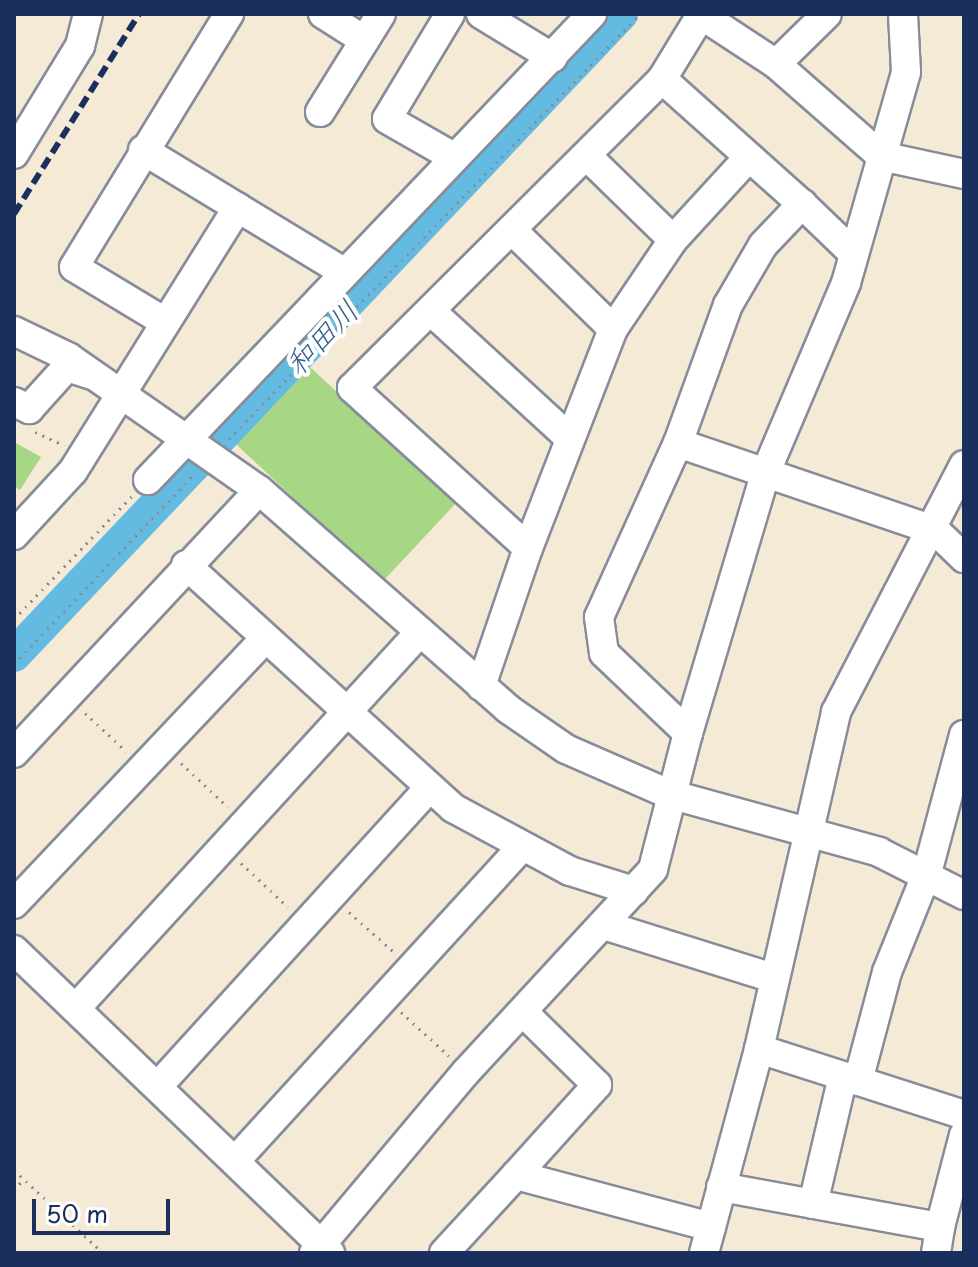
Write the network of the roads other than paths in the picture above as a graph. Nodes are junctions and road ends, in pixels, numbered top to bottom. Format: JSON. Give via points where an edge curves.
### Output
{"nodes":[{"id":1,"x":88,"y":14,"type":"edge"},
{"id":2,"x":229,"y":14,"type":"edge"},
{"id":3,"x":323,"y":14,"type":"edge"},
{"id":4,"x":381,"y":14,"type":"edge"},
{"id":5,"x":450,"y":14,"type":"edge"},
{"id":6,"x":481,"y":14,"type":"edge"},
{"id":7,"x":592,"y":14,"type":"edge"},
{"id":8,"x":700,"y":14,"type":"edge"},
{"id":9,"x":827,"y":14,"type":"edge"},
{"id":10,"x":903,"y":14,"type":"edge"},
{"id":11,"x":364,"y":40,"type":"junction"},
{"id":12,"x":553,"y":58,"type":"junction"},
{"id":13,"x":776,"y":64,"type":"junction"},
{"id":14,"x":662,"y":79,"type":"junction"},
{"id":15,"x":320,"y":112,"type":"dead end"},
{"id":16,"x":143,"y":150,"type":"junction"},
{"id":17,"x":14,"y":154,"type":"edge"},
{"id":18,"x":587,"y":156,"type":"junction"},
{"id":19,"x":881,"y":156,"type":"junction"},
{"id":20,"x":749,"y":157,"type":"junction"},
{"id":21,"x":455,"y":158,"type":"junction"},
{"id":22,"x":964,"y":174,"type":"edge"},
{"id":23,"x":802,"y":204,"type":"junction"},
{"id":24,"x":238,"y":207,"type":"junction"},
{"id":25,"x":513,"y":231,"type":"junction"},
{"id":26,"x":673,"y":240,"type":"junction"},
{"id":27,"x":854,"y":254,"type":"junction"},
{"id":28,"x":344,"y":272,"type":"junction"},
{"id":29,"x":433,"y":313,"type":"junction"},
{"id":30,"x":165,"y":322,"type":"junction"},
{"id":31,"x":613,"y":329,"type":"junction"},
{"id":32,"x":14,"y":331,"type":"edge"},
{"id":33,"x":97,"y":377,"type":"junction"},
{"id":34,"x":121,"y":392,"type":"junction"},
{"id":35,"x":14,"y":402,"type":"edge"},
{"id":36,"x":567,"y":436,"type":"junction"},
{"id":37,"x":678,"y":443,"type":"junction"},
{"id":38,"x":201,"y":447,"type":"junction"},
{"id":39,"x":964,"y":465,"type":"edge"},
{"id":40,"x":765,"y":474,"type":"junction"},
{"id":41,"x":148,"y":480,"type":"road end"},
{"id":42,"x":259,"y":490,"type":"junction"},
{"id":43,"x":24,"y":509,"type":"edge"},
{"id":44,"x":936,"y":531,"type":"junction"},
{"id":45,"x":14,"y":535,"type":"edge"},
{"id":46,"x":528,"y":548,"type":"junction"},
{"id":47,"x":964,"y":558,"type":"edge"},
{"id":48,"x":186,"y":565,"type":"junction"},
{"id":49,"x":420,"y":632,"type":"junction"},
{"id":50,"x":265,"y":639,"type":"junction"},
{"id":51,"x":481,"y":686,"type":"junction"},
{"id":52,"x":346,"y":714,"type":"junction"},
{"id":53,"x":688,"y":733,"type":"junction"},
{"id":54,"x":964,"y":735,"type":"edge"},
{"id":55,"x":14,"y":753,"type":"edge"},
{"id":56,"x":428,"y":789,"type":"junction"},
{"id":57,"x":669,"y":794,"type":"junction"},
{"id":58,"x":809,"y":827,"type":"junction"},
{"id":59,"x":522,"y":847,"type":"junction"},
{"id":60,"x":927,"y":873,"type":"junction"},
{"id":61,"x":634,"y":891,"type":"junction"},
{"id":62,"x":964,"y":895,"type":"edge"},
{"id":63,"x":14,"y":904,"type":"edge"},
{"id":64,"x":604,"y":925,"type":"junction"},
{"id":65,"x":14,"y":950,"type":"edge"},
{"id":66,"x":773,"y":978,"type":"junction"},
{"id":67,"x":76,"y":1008,"type":"junction"},
{"id":68,"x":523,"y":1012,"type":"junction"},
{"id":69,"x":759,"y":1049,"type":"junction"},
{"id":70,"x":850,"y":1078,"type":"junction"},
{"id":71,"x":158,"y":1086,"type":"junction"},
{"id":72,"x":964,"y":1115,"type":"edge"},
{"id":73,"x":964,"y":1135,"type":"edge"},
{"id":74,"x":236,"y":1160,"type":"junction"},
{"id":75,"x":516,"y":1175,"type":"junction"},
{"id":76,"x":721,"y":1187,"type":"junction"},
{"id":77,"x":813,"y":1204,"type":"junction"},
{"id":78,"x":707,"y":1240,"type":"edge"},
{"id":79,"x":938,"y":1240,"type":"edge"},
{"id":80,"x":322,"y":1250,"type":"edge"},
{"id":81,"x":444,"y":1253,"type":"edge"}],
"edges":[{"from":1,"to":17,"type":"street","via":[[80,46]]},
{"from":2,"to":16,"type":"street"},
{"from":3,"to":11,"type":"street"},
{"from":4,"to":11,"type":"street"},
{"from":5,"to":21,"type":"street","via":[[387,119]]},
{"from":6,"to":12,"type":"street"},
{"from":7,"to":12,"type":"street"},
{"from":8,"to":13,"type":"street"},
{"from":8,"to":14,"type":"street"},
{"from":9,"to":13,"type":"street"},
{"from":10,"to":19,"type":"street","via":[[906,72]]},
{"from":11,"to":15,"type":"street"},
{"from":12,"to":21,"type":"street"},
{"from":13,"to":19,"type":"street"},
{"from":14,"to":18,"type":"street"},
{"from":14,"to":20,"type":"street"},
{"from":16,"to":24,"type":"street"},
{"from":16,"to":30,"type":"street","via":[[74,267]]},
{"from":18,"to":25,"type":"street"},
{"from":18,"to":26,"type":"street"},
{"from":19,"to":22,"type":"street"},
{"from":19,"to":27,"type":"street"},
{"from":20,"to":23,"type":"street"},
{"from":20,"to":26,"type":"street"},
{"from":21,"to":28,"type":"street"},
{"from":23,"to":27,"type":"street"},
{"from":23,"to":37,"type":"street","via":[[763,245],[728,305]]},
{"from":24,"to":28,"type":"street"},
{"from":24,"to":30,"type":"street"},
{"from":25,"to":29,"type":"street"},
{"from":25,"to":31,"type":"street"},
{"from":26,"to":31,"type":"street"},
{"from":27,"to":40,"type":"street"},
{"from":28,"to":38,"type":"street","via":[[342,283]]},
{"from":29,"to":36,"type":"street"},
{"from":29,"to":46,"type":"street","via":[[352,388]]},
{"from":30,"to":34,"type":"street"},
{"from":31,"to":36,"type":"street"},
{"from":32,"to":33,"type":"street"},
{"from":33,"to":34,"type":"street"},
{"from":33,"to":35,"type":"street","via":[[67,367],[29,409]]},
{"from":34,"to":38,"type":"street"},
{"from":34,"to":43,"type":"street","via":[[73,471]]},
{"from":36,"to":46,"type":"street"},
{"from":37,"to":40,"type":"street"},
{"from":37,"to":53,"type":"street","via":[[599,617],[604,653]]},
{"from":38,"to":41,"type":"street"},
{"from":38,"to":42,"type":"street"},
{"from":39,"to":44,"type":"street"},
{"from":40,"to":44,"type":"street"},
{"from":40,"to":53,"type":"street"},
{"from":42,"to":48,"type":"street"},
{"from":42,"to":49,"type":"street"},
{"from":43,"to":45,"type":"street"},
{"from":44,"to":47,"type":"street"},
{"from":44,"to":58,"type":"street","via":[[836,712]]},
{"from":46,"to":51,"type":"street"},
{"from":48,"to":50,"type":"street"},
{"from":48,"to":55,"type":"street"},
{"from":49,"to":51,"type":"street"},
{"from":49,"to":52,"type":"street"},
{"from":50,"to":52,"type":"street"},
{"from":50,"to":63,"type":"street"},
{"from":51,"to":57,"type":"street","via":[[566,749]]},
{"from":52,"to":56,"type":"street"},
{"from":52,"to":67,"type":"street"},
{"from":53,"to":57,"type":"street"},
{"from":54,"to":60,"type":"street"},
{"from":56,"to":59,"type":"street"},
{"from":56,"to":71,"type":"street"},
{"from":57,"to":58,"type":"street"},
{"from":57,"to":61,"type":"street","via":[[653,869]]},
{"from":58,"to":60,"type":"street"},
{"from":58,"to":66,"type":"street"},
{"from":59,"to":61,"type":"street"},
{"from":59,"to":74,"type":"street"},
{"from":60,"to":62,"type":"street"},
{"from":60,"to":70,"type":"street"},
{"from":61,"to":64,"type":"street"},
{"from":64,"to":66,"type":"street"},
{"from":64,"to":68,"type":"street"},
{"from":65,"to":67,"type":"street"},
{"from":66,"to":69,"type":"street"},
{"from":67,"to":71,"type":"street"},
{"from":68,"to":75,"type":"street","via":[[597,1085]]},
{"from":68,"to":80,"type":"street","via":[[466,1072]]},
{"from":69,"to":70,"type":"street"},
{"from":69,"to":76,"type":"street"},
{"from":70,"to":72,"type":"street"},
{"from":70,"to":77,"type":"street"},
{"from":71,"to":74,"type":"street"},
{"from":73,"to":79,"type":"street"},
{"from":74,"to":80,"type":"street"},
{"from":75,"to":78,"type":"street"},
{"from":75,"to":81,"type":"street"},
{"from":76,"to":77,"type":"street"},
{"from":76,"to":78,"type":"street"},
{"from":77,"to":79,"type":"street"}]}
